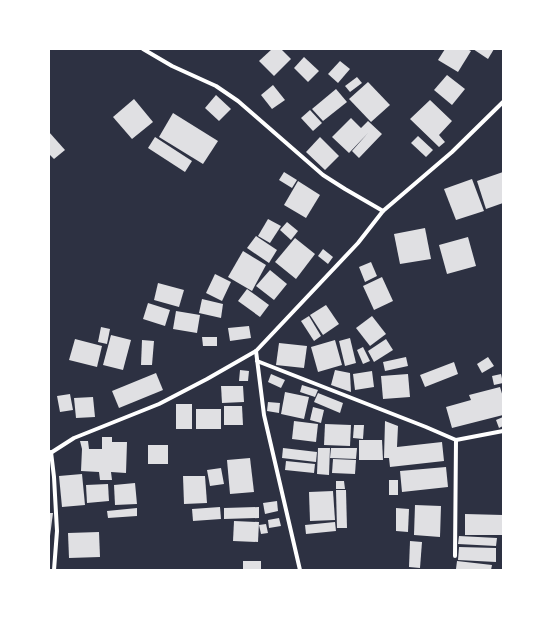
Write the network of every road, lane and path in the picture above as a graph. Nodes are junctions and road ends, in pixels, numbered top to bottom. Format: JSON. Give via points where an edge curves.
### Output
{"nodes":[{"id":1,"x":143,"y":49,"type":"edge"},
{"id":2,"x":503,"y":102,"type":"edge"},
{"id":3,"x":383,"y":211,"type":"junction"},
{"id":4,"x":256,"y":351,"type":"junction"},
{"id":5,"x":258,"y":361,"type":"junction"},
{"id":6,"x":503,"y":431,"type":"edge"},
{"id":7,"x":456,"y":440,"type":"junction"},
{"id":8,"x":50,"y":453,"type":"edge"},
{"id":9,"x":455,"y":556,"type":"dead end"},
{"id":10,"x":54,"y":570,"type":"edge"},
{"id":11,"x":300,"y":570,"type":"edge"}],
"edges":[{"from":1,"to":3,"type":"street","via":[[172,66],[216,86],[238,101],[322,175]]},
{"from":2,"to":3,"type":"street","via":[[452,152]]},
{"from":3,"to":4,"type":"street","via":[[358,243]]},
{"from":4,"to":5,"type":"street"},
{"from":4,"to":8,"type":"street","via":[[159,404],[74,438]]},
{"from":5,"to":7,"type":"street"},
{"from":5,"to":11,"type":"street","via":[[264,415]]},
{"from":6,"to":7,"type":"street"},
{"from":7,"to":9,"type":"street"},
{"from":8,"to":10,"type":"street","via":[[57,532]]}]}
